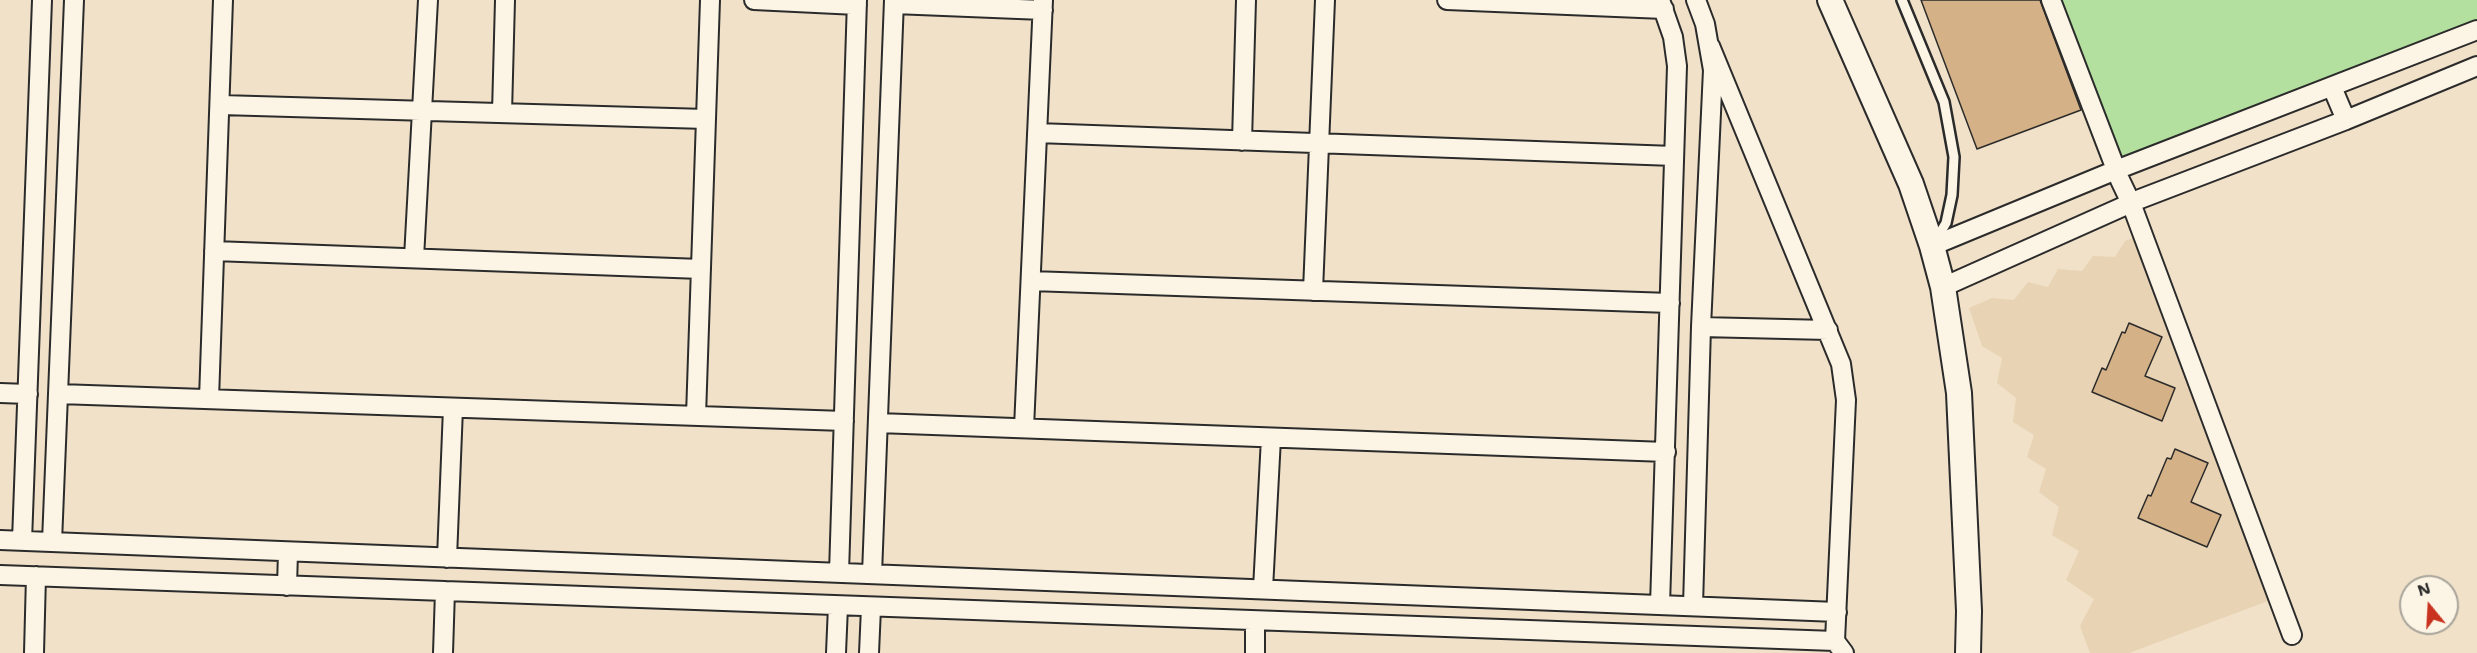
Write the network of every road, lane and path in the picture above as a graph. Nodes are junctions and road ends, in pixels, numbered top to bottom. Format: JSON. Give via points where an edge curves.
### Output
{"nodes":[{"id":1,"x":42,"y":0,"type":"edge"},
{"id":2,"x":74,"y":0,"type":"edge"},
{"id":3,"x":223,"y":0,"type":"edge"},
{"id":4,"x":428,"y":0,"type":"edge"},
{"id":5,"x":505,"y":0,"type":"edge"},
{"id":6,"x":710,"y":0,"type":"edge"},
{"id":7,"x":754,"y":0,"type":"edge"},
{"id":8,"x":1246,"y":0,"type":"edge"},
{"id":9,"x":1325,"y":0,"type":"edge"},
{"id":10,"x":1447,"y":0,"type":"edge"},
{"id":11,"x":1696,"y":0,"type":"edge"},
{"id":12,"x":1830,"y":0,"type":"edge"},
{"id":13,"x":1902,"y":0,"type":"edge"},
{"id":14,"x":2051,"y":0,"type":"edge"},
{"id":15,"x":857,"y":2,"type":"edge"},
{"id":16,"x":894,"y":2,"type":"edge"},
{"id":17,"x":1043,"y":5,"type":"edge"},
{"id":18,"x":1662,"y":5,"type":"edge"},
{"id":19,"x":2477,"y":30,"type":"edge"},
{"id":20,"x":1710,"y":46,"type":"junction"},
{"id":21,"x":2477,"y":66,"type":"edge"},
{"id":22,"x":2332,"y":87,"type":"junction"},
{"id":23,"x":221,"y":105,"type":"junction"},
{"id":24,"x":423,"y":111,"type":"junction"},
{"id":25,"x":501,"y":113,"type":"junction"},
{"id":26,"x":706,"y":119,"type":"junction"},
{"id":27,"x":2346,"y":120,"type":"junction"},
{"id":28,"x":1037,"y":133,"type":"junction"},
{"id":29,"x":1242,"y":141,"type":"junction"},
{"id":30,"x":1319,"y":143,"type":"junction"},
{"id":31,"x":1674,"y":156,"type":"junction"},
{"id":32,"x":2116,"y":170,"type":"junction"},
{"id":33,"x":2131,"y":203,"type":"junction"},
{"id":34,"x":1932,"y":246,"type":"junction"},
{"id":35,"x":214,"y":251,"type":"junction"},
{"id":36,"x":414,"y":258,"type":"junction"},
{"id":37,"x":701,"y":269,"type":"junction"},
{"id":38,"x":1031,"y":281,"type":"junction"},
{"id":39,"x":1943,"y":287,"type":"junction"},
{"id":40,"x":1313,"y":291,"type":"junction"},
{"id":41,"x":1670,"y":303,"type":"junction"},
{"id":42,"x":1701,"y":327,"type":"junction"},
{"id":43,"x":1828,"y":330,"type":"junction"},
{"id":44,"x":0,"y":393,"type":"edge"},
{"id":45,"x":28,"y":394,"type":"junction"},
{"id":46,"x":59,"y":394,"type":"junction"},
{"id":47,"x":209,"y":399,"type":"junction"},
{"id":48,"x":453,"y":408,"type":"junction"},
{"id":49,"x":696,"y":416,"type":"junction"},
{"id":50,"x":844,"y":421,"type":"junction"},
{"id":51,"x":878,"y":423,"type":"junction"},
{"id":52,"x":1024,"y":428,"type":"junction"},
{"id":53,"x":1271,"y":438,"type":"junction"},
{"id":54,"x":1666,"y":452,"type":"junction"},
{"id":55,"x":0,"y":540,"type":"edge"},
{"id":56,"x":22,"y":541,"type":"junction"},
{"id":57,"x":52,"y":542,"type":"junction"},
{"id":58,"x":288,"y":552,"type":"junction"},
{"id":59,"x":447,"y":558,"type":"junction"},
{"id":60,"x":839,"y":573,"type":"junction"},
{"id":61,"x":872,"y":574,"type":"junction"},
{"id":62,"x":0,"y":575,"type":"edge"},
{"id":63,"x":36,"y":576,"type":"junction"},
{"id":64,"x":287,"y":586,"type":"junction"},
{"id":65,"x":1263,"y":589,"type":"junction"},
{"id":66,"x":446,"y":591,"type":"junction"},
{"id":67,"x":1660,"y":605,"type":"junction"},
{"id":68,"x":838,"y":606,"type":"junction"},
{"id":69,"x":1693,"y":606,"type":"junction"},
{"id":70,"x":871,"y":608,"type":"junction"},
{"id":71,"x":1837,"y":612,"type":"junction"},
{"id":72,"x":1255,"y":621,"type":"junction"},
{"id":73,"x":2292,"y":635,"type":"dead end"},
{"id":74,"x":1840,"y":647,"type":"edge"},
{"id":75,"x":34,"y":653,"type":"edge"},
{"id":76,"x":443,"y":653,"type":"edge"},
{"id":77,"x":836,"y":653,"type":"edge"},
{"id":78,"x":869,"y":653,"type":"edge"},
{"id":79,"x":1255,"y":653,"type":"edge"},
{"id":80,"x":1968,"y":653,"type":"edge"}],
"edges":[{"from":1,"to":45,"type":"street"},
{"from":2,"to":46,"type":"street"},
{"from":3,"to":23,"type":"street"},
{"from":4,"to":24,"type":"street"},
{"from":5,"to":25,"type":"street"},
{"from":6,"to":26,"type":"street"},
{"from":7,"to":15,"type":"street"},
{"from":8,"to":29,"type":"street"},
{"from":9,"to":30,"type":"street"},
{"from":10,"to":18,"type":"street"},
{"from":11,"to":20,"type":"street"},
{"from":12,"to":34,"type":"street","via":[[1898,154]]},
{"from":13,"to":34,"type":"lane","via":[[1944,102],[1954,157],[1946,223]]},
{"from":14,"to":32,"type":"street"},
{"from":15,"to":50,"type":"street"},
{"from":16,"to":17,"type":"street"},
{"from":16,"to":51,"type":"street"},
{"from":17,"to":28,"type":"street"},
{"from":18,"to":31,"type":"street","via":[[1673,37],[1677,66]]},
{"from":19,"to":22,"type":"street"},
{"from":20,"to":42,"type":"street","via":[[1713,92]]},
{"from":20,"to":43,"type":"street"},
{"from":21,"to":27,"type":"street"},
{"from":22,"to":27,"type":"street"},
{"from":22,"to":32,"type":"street"},
{"from":23,"to":24,"type":"street"},
{"from":23,"to":35,"type":"street"},
{"from":24,"to":25,"type":"street"},
{"from":24,"to":36,"type":"street"},
{"from":25,"to":26,"type":"street"},
{"from":26,"to":37,"type":"street"},
{"from":27,"to":33,"type":"street"},
{"from":28,"to":29,"type":"street"},
{"from":28,"to":38,"type":"street"},
{"from":29,"to":30,"type":"street"},
{"from":30,"to":31,"type":"street"},
{"from":30,"to":40,"type":"street"},
{"from":31,"to":41,"type":"street"},
{"from":32,"to":33,"type":"street"},
{"from":32,"to":34,"type":"street"},
{"from":33,"to":39,"type":"street"},
{"from":33,"to":73,"type":"street"},
{"from":34,"to":39,"type":"street"},
{"from":35,"to":36,"type":"street"},
{"from":35,"to":47,"type":"street"},
{"from":36,"to":37,"type":"street"},
{"from":37,"to":49,"type":"street"},
{"from":38,"to":40,"type":"street"},
{"from":38,"to":52,"type":"street"},
{"from":39,"to":80,"type":"street","via":[[1959,393]]},
{"from":40,"to":41,"type":"street"},
{"from":41,"to":54,"type":"street"},
{"from":42,"to":43,"type":"street"},
{"from":42,"to":69,"type":"street"},
{"from":43,"to":71,"type":"street","via":[[1841,364],[1846,400]]},
{"from":44,"to":45,"type":"street"},
{"from":45,"to":56,"type":"street"},
{"from":46,"to":47,"type":"street"},
{"from":46,"to":57,"type":"street"},
{"from":47,"to":48,"type":"street"},
{"from":48,"to":49,"type":"street"},
{"from":48,"to":59,"type":"street"},
{"from":49,"to":50,"type":"street"},
{"from":50,"to":60,"type":"street"},
{"from":51,"to":52,"type":"street"},
{"from":51,"to":61,"type":"street"},
{"from":52,"to":53,"type":"street"},
{"from":53,"to":54,"type":"street"},
{"from":53,"to":65,"type":"street"},
{"from":54,"to":67,"type":"street"},
{"from":55,"to":56,"type":"street"},
{"from":56,"to":57,"type":"street"},
{"from":57,"to":58,"type":"street"},
{"from":58,"to":59,"type":"street"},
{"from":58,"to":64,"type":"street"},
{"from":59,"to":60,"type":"street"},
{"from":60,"to":61,"type":"street"},
{"from":61,"to":65,"type":"street"},
{"from":62,"to":63,"type":"street"},
{"from":63,"to":64,"type":"street"},
{"from":63,"to":75,"type":"street"},
{"from":64,"to":66,"type":"street"},
{"from":65,"to":67,"type":"street"},
{"from":66,"to":68,"type":"street"},
{"from":66,"to":76,"type":"street"},
{"from":67,"to":69,"type":"street"},
{"from":68,"to":70,"type":"street"},
{"from":68,"to":77,"type":"street"},
{"from":69,"to":71,"type":"street"},
{"from":70,"to":72,"type":"street"},
{"from":70,"to":78,"type":"street"},
{"from":71,"to":74,"type":"street"},
{"from":72,"to":74,"type":"street"},
{"from":72,"to":79,"type":"street"}]}
